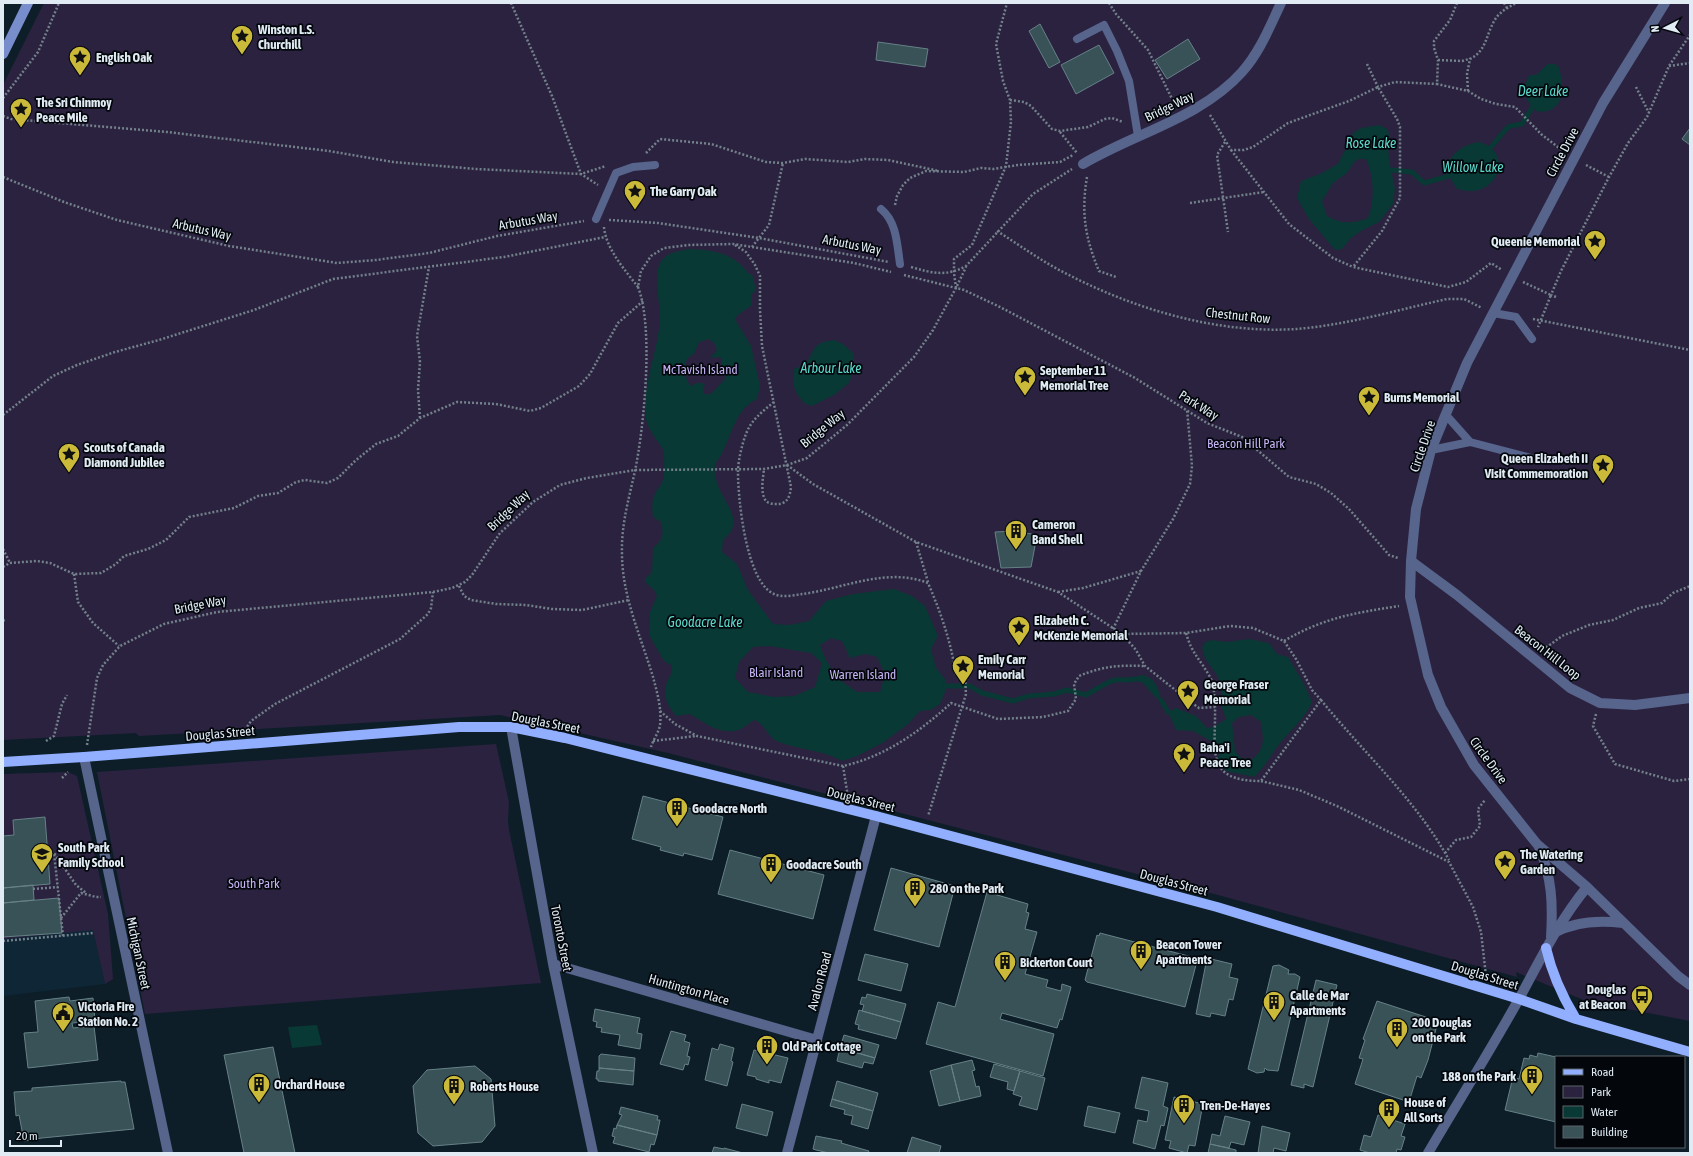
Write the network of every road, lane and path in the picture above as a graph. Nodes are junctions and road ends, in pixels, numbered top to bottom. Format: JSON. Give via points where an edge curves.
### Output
{"nodes":[{"id":1,"x":28,"y":3,"type":"edge"},
{"id":2,"x":59,"y":3,"type":"edge"},
{"id":3,"x":511,"y":3,"type":"edge"},
{"id":4,"x":1007,"y":3,"type":"edge"},
{"id":5,"x":1109,"y":3,"type":"edge"},
{"id":6,"x":1281,"y":3,"type":"edge"},
{"id":7,"x":1457,"y":3,"type":"edge"},
{"id":8,"x":1504,"y":3,"type":"edge"},
{"id":9,"x":1516,"y":3,"type":"edge"},
{"id":10,"x":1665,"y":3,"type":"edge"},
{"id":11,"x":1507,"y":8,"type":"junction"},
{"id":12,"x":1690,"y":35,"type":"edge"},
{"id":13,"x":1077,"y":39,"type":"dead end"},
{"id":14,"x":3,"y":54,"type":"edge"},
{"id":15,"x":1470,"y":59,"type":"junction"},
{"id":16,"x":1438,"y":60,"type":"junction"},
{"id":17,"x":1690,"y":63,"type":"edge"},
{"id":18,"x":1367,"y":64,"type":"dead end"},
{"id":19,"x":1669,"y":66,"type":"junction"},
{"id":20,"x":1437,"y":84,"type":"junction"},
{"id":21,"x":1378,"y":86,"type":"junction"},
{"id":22,"x":1636,"y":87,"type":"dead end"},
{"id":23,"x":1468,"y":91,"type":"junction"},
{"id":24,"x":3,"y":98,"type":"edge"},
{"id":25,"x":1010,"y":100,"type":"junction"},
{"id":26,"x":1204,"y":104,"type":"junction"},
{"id":27,"x":1176,"y":107,"type":"dead end"},
{"id":28,"x":1649,"y":113,"type":"junction"},
{"id":29,"x":3,"y":116,"type":"edge"},
{"id":30,"x":1530,"y":124,"type":"dead end"},
{"id":31,"x":1138,"y":136,"type":"junction"},
{"id":32,"x":1225,"y":142,"type":"junction"},
{"id":33,"x":1231,"y":150,"type":"junction"},
{"id":34,"x":642,"y":154,"type":"dead end"},
{"id":35,"x":783,"y":163,"type":"junction"},
{"id":36,"x":609,"y":165,"type":"dead end"},
{"id":37,"x":655,"y":165,"type":"dead end"},
{"id":38,"x":1006,"y":166,"type":"junction"},
{"id":39,"x":1086,"y":168,"type":"junction"},
{"id":40,"x":939,"y":171,"type":"junction"},
{"id":41,"x":581,"y":174,"type":"junction"},
{"id":42,"x":3,"y":177,"type":"edge"},
{"id":43,"x":608,"y":190,"type":"junction"},
{"id":44,"x":1264,"y":192,"type":"junction"},
{"id":45,"x":1222,"y":198,"type":"junction"},
{"id":46,"x":1190,"y":203,"type":"dead end"},
{"id":47,"x":881,"y":209,"type":"dead end"},
{"id":48,"x":890,"y":216,"type":"junction"},
{"id":49,"x":600,"y":219,"type":"junction"},
{"id":50,"x":997,"y":231,"type":"junction"},
{"id":51,"x":1228,"y":232,"type":"dead end"},
{"id":52,"x":605,"y":237,"type":"junction"},
{"id":53,"x":760,"y":238,"type":"junction"},
{"id":54,"x":733,"y":244,"type":"junction"},
{"id":55,"x":752,"y":247,"type":"junction"},
{"id":56,"x":900,"y":264,"type":"junction"},
{"id":57,"x":966,"y":266,"type":"junction"},
{"id":58,"x":429,"y":267,"type":"junction"},
{"id":59,"x":1353,"y":267,"type":"junction"},
{"id":60,"x":954,"y":273,"type":"junction"},
{"id":61,"x":1512,"y":277,"type":"junction"},
{"id":62,"x":1116,"y":278,"type":"dead end"},
{"id":63,"x":638,"y":287,"type":"junction"},
{"id":64,"x":956,"y":288,"type":"junction"},
{"id":65,"x":1551,"y":295,"type":"junction"},
{"id":66,"x":1556,"y":297,"type":"dead end"},
{"id":67,"x":644,"y":301,"type":"junction"},
{"id":68,"x":1493,"y":312,"type":"junction"},
{"id":69,"x":1516,"y":317,"type":"junction"},
{"id":70,"x":1541,"y":320,"type":"junction"},
{"id":71,"x":1532,"y":339,"type":"joint"},
{"id":72,"x":1690,"y":350,"type":"edge"},
{"id":73,"x":774,"y":402,"type":"junction"},
{"id":74,"x":1187,"y":409,"type":"junction"},
{"id":75,"x":3,"y":415,"type":"edge"},
{"id":76,"x":1446,"y":415,"type":"junction"},
{"id":77,"x":420,"y":418,"type":"junction"},
{"id":78,"x":1470,"y":442,"type":"junction"},
{"id":79,"x":1431,"y":450,"type":"junction"},
{"id":80,"x":1539,"y":460,"type":"dead end"},
{"id":81,"x":787,"y":465,"type":"junction"},
{"id":82,"x":764,"y":469,"type":"junction"},
{"id":83,"x":635,"y":470,"type":"junction"},
{"id":84,"x":738,"y":470,"type":"junction"},
{"id":85,"x":916,"y":542,"type":"junction"},
{"id":86,"x":3,"y":548,"type":"edge"},
{"id":87,"x":1411,"y":562,"type":"junction"},
{"id":88,"x":10,"y":564,"type":"junction"},
{"id":89,"x":3,"y":567,"type":"edge"},
{"id":90,"x":1141,"y":571,"type":"junction"},
{"id":91,"x":74,"y":574,"type":"junction"},
{"id":92,"x":928,"y":583,"type":"junction"},
{"id":93,"x":459,"y":586,"type":"junction"},
{"id":94,"x":1690,"y":586,"type":"edge"},
{"id":95,"x":433,"y":592,"type":"junction"},
{"id":96,"x":1058,"y":592,"type":"junction"},
{"id":97,"x":629,"y":600,"type":"junction"},
{"id":98,"x":1412,"y":605,"type":"junction"},
{"id":99,"x":1113,"y":629,"type":"junction"},
{"id":100,"x":1186,"y":632,"type":"junction"},
{"id":101,"x":1122,"y":634,"type":"junction"},
{"id":102,"x":1284,"y":641,"type":"junction"},
{"id":103,"x":120,"y":646,"type":"junction"},
{"id":104,"x":1537,"y":646,"type":"dead end"},
{"id":105,"x":1145,"y":666,"type":"junction"},
{"id":106,"x":67,"y":695,"type":"dead end"},
{"id":107,"x":1690,"y":698,"type":"edge"},
{"id":108,"x":1321,"y":700,"type":"junction"},
{"id":109,"x":1600,"y":703,"type":"junction"},
{"id":110,"x":963,"y":706,"type":"junction"},
{"id":111,"x":1215,"y":707,"type":"junction"},
{"id":112,"x":660,"y":711,"type":"junction"},
{"id":113,"x":511,"y":727,"type":"junction"},
{"id":114,"x":697,"y":736,"type":"junction"},
{"id":115,"x":46,"y":741,"type":"dead end"},
{"id":116,"x":653,"y":741,"type":"junction"},
{"id":117,"x":240,"y":744,"type":"junction"},
{"id":118,"x":84,"y":758,"type":"junction"},
{"id":119,"x":647,"y":759,"type":"junction"},
{"id":120,"x":3,"y":762,"type":"edge"},
{"id":121,"x":844,"y":766,"type":"junction"},
{"id":122,"x":68,"y":772,"type":"dead end"},
{"id":123,"x":62,"y":778,"type":"dead end"},
{"id":124,"x":1690,"y":779,"type":"edge"},
{"id":125,"x":1261,"y":781,"type":"junction"},
{"id":126,"x":1494,"y":790,"type":"junction"},
{"id":127,"x":850,"y":810,"type":"junction"},
{"id":128,"x":876,"y":816,"type":"junction"},
{"id":129,"x":924,"y":830,"type":"junction"},
{"id":130,"x":1537,"y":844,"type":"junction"},
{"id":131,"x":1445,"y":853,"type":"junction"},
{"id":132,"x":1449,"y":862,"type":"junction"},
{"id":133,"x":58,"y":887,"type":"junction"},
{"id":134,"x":1587,"y":887,"type":"junction"},
{"id":135,"x":33,"y":889,"type":"dead end"},
{"id":136,"x":86,"y":893,"type":"junction"},
{"id":137,"x":113,"y":894,"type":"junction"},
{"id":138,"x":61,"y":917,"type":"junction"},
{"id":139,"x":1623,"y":923,"type":"junction"},
{"id":140,"x":93,"y":934,"type":"dead end"},
{"id":141,"x":63,"y":936,"type":"junction"},
{"id":142,"x":1550,"y":940,"type":"junction"},
{"id":143,"x":3,"y":941,"type":"edge"},
{"id":144,"x":553,"y":964,"type":"junction"},
{"id":145,"x":1486,"y":976,"type":"dead end"},
{"id":146,"x":1690,"y":985,"type":"edge"},
{"id":147,"x":1519,"y":999,"type":"junction"},
{"id":148,"x":1576,"y":1019,"type":"junction"},
{"id":149,"x":817,"y":1040,"type":"junction"},
{"id":150,"x":1690,"y":1052,"type":"edge"},
{"id":151,"x":168,"y":1153,"type":"edge"},
{"id":152,"x":593,"y":1153,"type":"edge"},
{"id":153,"x":787,"y":1153,"type":"edge"},
{"id":154,"x":1428,"y":1153,"type":"edge"}],
"edges":[{"from":1,"to":14,"type":"street"},
{"from":2,"to":24,"type":"path","via":[[38,52]]},
{"from":3,"to":41,"type":"path","via":[[552,96]]},
{"from":4,"to":25,"type":"path","via":[[996,44],[1003,81]]},
{"from":5,"to":27,"type":"path","via":[[1148,50]]},
{"from":6,"to":26,"type":"street","name":"Bridge Way","via":[[1258,50],[1243,71]]},
{"from":7,"to":16,"type":"path","via":[[1450,20],[1434,41]]},
{"from":8,"to":11,"type":"path"},
{"from":9,"to":11,"type":"path"},
{"from":10,"to":61,"type":"street","name":"Circle Drive","via":[[1602,103]]},
{"from":11,"to":15,"type":"path","via":[[1492,24],[1484,47],[1477,56]]},
{"from":12,"to":19,"type":"path"},
{"from":13,"to":31,"type":"lane","via":[[1104,25],[1129,81]]},
{"from":15,"to":16,"type":"path","via":[[1462,62]]},
{"from":15,"to":23,"type":"path","via":[[1467,74]]},
{"from":16,"to":20,"type":"path"},
{"from":17,"to":19,"type":"path"},
{"from":18,"to":21,"type":"path"},
{"from":19,"to":28,"type":"path"},
{"from":20,"to":21,"type":"path","via":[[1395,82]]},
{"from":20,"to":23,"type":"path"},
{"from":21,"to":33,"type":"path","via":[[1349,102],[1288,123],[1253,147]]},
{"from":21,"to":59,"type":"path","via":[[1400,127],[1400,198],[1382,231]]},
{"from":22,"to":28,"type":"path"},
{"from":23,"to":30,"type":"path","via":[[1488,101],[1515,107]]},
{"from":25,"to":38,"type":"path","via":[[1011,122]]},
{"from":25,"to":38,"type":"path","via":[[1031,106],[1052,129],[1060,131],[1077,153],[1060,162]]},
{"from":26,"to":31,"type":"street","name":"Bridge Way"},
{"from":26,"to":32,"type":"path"},
{"from":28,"to":65,"type":"path","via":[[1616,164]]},
{"from":29,"to":41,"type":"path","via":[[11,119],[124,128],[329,151],[393,162]]},
{"from":31,"to":39,"type":"street","name":"Bridge Way","via":[[1105,151]]},
{"from":32,"to":33,"type":"path"},
{"from":32,"to":45,"type":"path","via":[[1217,155]]},
{"from":33,"to":44,"type":"path"},
{"from":34,"to":35,"type":"path","via":[[660,139],[711,144],[766,162]]},
{"from":35,"to":40,"type":"path","via":[[805,160],[888,160]]},
{"from":35,"to":53,"type":"path","via":[[769,225]]},
{"from":36,"to":41,"type":"path"},
{"from":37,"to":43,"type":"lane","via":[[633,167],[616,173]]},
{"from":38,"to":40,"type":"path","via":[[964,172]]},
{"from":38,"to":60,"type":"path","via":[[972,245],[954,259]]},
{"from":39,"to":50,"type":"path","via":[[1064,173],[1033,194]]},
{"from":39,"to":62,"type":"path","via":[[1083,200],[1087,239],[1099,271]]},
{"from":40,"to":48,"type":"path","via":[[926,171],[910,178],[902,185]]},
{"from":41,"to":43,"type":"path"},
{"from":42,"to":49,"type":"path","name":"Arbutus Way","via":[[117,220],[229,246],[338,263],[429,254],[497,236]]},
{"from":43,"to":49,"type":"lane"},
{"from":44,"to":45,"type":"path"},
{"from":44,"to":59,"type":"path","via":[[1289,224],[1333,258]]},
{"from":45,"to":46,"type":"path"},
{"from":45,"to":51,"type":"path"},
{"from":47,"to":48,"type":"lane"},
{"from":48,"to":56,"type":"lane"},
{"from":49,"to":52,"type":"path"},
{"from":49,"to":53,"type":"path","name":"Arbutus Way","via":[[658,223]]},
{"from":50,"to":57,"type":"path"},
{"from":50,"to":68,"type":"path","name":"Chestnut Row","via":[[1068,275],[1114,296],[1201,322],[1245,328],[1295,329],[1324,326],[1453,299],[1464,299]]},
{"from":52,"to":58,"type":"path","via":[[504,257]]},
{"from":52,"to":63,"type":"path"},
{"from":53,"to":55,"type":"path"},
{"from":53,"to":56,"type":"path","name":"Arbutus Way"},
{"from":54,"to":55,"type":"path","name":"Park Way"},
{"from":54,"to":63,"type":"path","name":"Park Way","via":[[688,245],[659,250],[651,256],[641,271]]},
{"from":54,"to":73,"type":"path","via":[[746,252],[756,265],[760,276],[762,346]]},
{"from":55,"to":64,"type":"path","name":"Park Way","via":[[854,263]]},
{"from":56,"to":60,"type":"path","name":"Arbutus Way","via":[[927,272]]},
{"from":57,"to":60,"type":"path"},
{"from":57,"to":64,"type":"path","name":"Bridge Way"},
{"from":58,"to":75,"type":"path","via":[[333,279],[254,310],[115,352],[53,376]]},
{"from":58,"to":77,"type":"path","via":[[417,336],[420,362]]},
{"from":59,"to":61,"type":"path","via":[[1448,287],[1466,282],[1491,262]]},
{"from":60,"to":64,"type":"path"},
{"from":61,"to":65,"type":"path"},
{"from":61,"to":68,"type":"street","name":"Circle Drive"},
{"from":63,"to":67,"type":"path"},
{"from":64,"to":74,"type":"path","name":"Park Way","via":[[1000,307],[1135,378]]},
{"from":64,"to":81,"type":"path","name":"Bridge Way","via":[[922,346],[885,388],[847,425],[807,458]]},
{"from":65,"to":66,"type":"path"},
{"from":65,"to":70,"type":"path"},
{"from":67,"to":77,"type":"path","via":[[618,323],[590,374],[580,386],[564,396],[541,408],[530,410],[496,404],[457,402]]},
{"from":67,"to":83,"type":"path","via":[[645,370],[640,441]]},
{"from":68,"to":69,"type":"lane"},
{"from":68,"to":76,"type":"street","name":"Circle Drive","via":[[1467,363]]},
{"from":69,"to":70,"type":"path"},
{"from":69,"to":71,"type":"lane"},
{"from":70,"to":71,"type":"path"},
{"from":70,"to":72,"type":"path"},
{"from":73,"to":81,"type":"path"},
{"from":73,"to":84,"type":"path","via":[[755,418],[746,433]]},
{"from":74,"to":87,"type":"path","name":"Park Way","via":[[1207,423],[1242,437],[1289,477],[1316,484],[1331,493],[1349,509],[1389,555]]},
{"from":74,"to":90,"type":"path","via":[[1192,466],[1190,484],[1173,519]]},
{"from":76,"to":78,"type":"lane"},
{"from":76,"to":79,"type":"street","name":"Circle Drive"},
{"from":77,"to":91,"type":"path","via":[[398,436],[376,444],[338,478],[327,483],[305,480],[296,482],[278,493],[258,496],[234,508],[189,517],[166,540],[124,556],[101,573]]},
{"from":78,"to":79,"type":"lane"},
{"from":78,"to":80,"type":"lane"},
{"from":79,"to":87,"type":"street","name":"Circle Drive","via":[[1416,509]]},
{"from":81,"to":82,"type":"path","name":"Bridge Way"},
{"from":81,"to":82,"type":"path","via":[[790,496],[780,505],[766,500],[763,492]]},
{"from":81,"to":85,"type":"path","via":[[813,484]]},
{"from":82,"to":84,"type":"path","name":"Bridge Way"},
{"from":83,"to":84,"type":"path","name":"Bridge Way"},
{"from":83,"to":93,"type":"path","name":"Bridge Way","via":[[587,478],[560,486],[533,502],[500,533],[472,575]]},
{"from":83,"to":97,"type":"path","via":[[622,540],[623,577]]},
{"from":84,"to":92,"type":"path","via":[[740,502],[751,558],[765,588],[774,594],[786,596],[817,592],[892,576],[916,578]]},
{"from":85,"to":92,"type":"path"},
{"from":85,"to":96,"type":"path"},
{"from":86,"to":88,"type":"path"},
{"from":87,"to":98,"type":"street","name":"Circle Drive"},
{"from":87,"to":109,"type":"street","name":"Beacon Hill Loop","via":[[1458,595],[1570,688]]},
{"from":88,"to":89,"type":"path"},
{"from":88,"to":91,"type":"path","via":[[37,561],[50,563]]},
{"from":90,"to":96,"type":"path","via":[[1083,588]]},
{"from":90,"to":99,"type":"path"},
{"from":91,"to":103,"type":"path","via":[[78,602],[93,623]]},
{"from":92,"to":110,"type":"path","via":[[943,617],[956,675],[965,678],[966,694]]},
{"from":93,"to":95,"type":"path","name":"Bridge Way"},
{"from":93,"to":97,"type":"path","via":[[464,596],[471,600],[552,609],[582,610]]},
{"from":94,"to":104,"type":"path","via":[[1673,593],[1662,603],[1639,608],[1613,620],[1589,625],[1562,636],[1547,647]]},
{"from":95,"to":103,"type":"path","name":"Bridge Way","via":[[217,612],[164,624]]},
{"from":95,"to":117,"type":"path","via":[[428,614],[400,639],[275,704],[251,721],[241,735]]},
{"from":96,"to":99,"type":"path"},
{"from":97,"to":112,"type":"path"},
{"from":98,"to":102,"type":"path","via":[[1352,613],[1316,624]]},
{"from":98,"to":126,"type":"street","name":"Circle Drive","via":[[1428,675],[1441,707],[1474,765]]},
{"from":99,"to":101,"type":"path"},
{"from":100,"to":101,"type":"path"},
{"from":100,"to":102,"type":"path","via":[[1230,626],[1253,628]]},
{"from":100,"to":111,"type":"path","via":[[1196,659],[1210,677],[1214,688]]},
{"from":101,"to":105,"type":"path","via":[[1136,650]]},
{"from":102,"to":108,"type":"path","via":[[1312,690]]},
{"from":103,"to":118,"type":"path","name":"Bridge Way","via":[[102,665],[97,678]]},
{"from":105,"to":110,"type":"path","via":[[1104,667],[1079,676],[1074,684],[1076,699],[1068,711],[1019,719],[998,719]]},
{"from":105,"to":111,"type":"path","via":[[1199,708]]},
{"from":106,"to":115,"type":"path","via":[[62,704],[54,736]]},
{"from":107,"to":109,"type":"street","name":"Beacon Hill Loop","via":[[1635,705]]},
{"from":108,"to":125,"type":"path"},
{"from":108,"to":131,"type":"path","via":[[1396,788]]},
{"from":109,"to":124,"type":"path","via":[[1593,726],[1615,764],[1674,781]]},
{"from":110,"to":121,"type":"path","via":[[951,703],[934,719],[905,739],[857,763]]},
{"from":110,"to":129,"type":"path"},
{"from":111,"to":125,"type":"path","via":[[1216,761],[1221,770],[1229,777],[1242,781]]},
{"from":112,"to":114,"type":"path","via":[[675,724]]},
{"from":112,"to":116,"type":"path","via":[[660,726]]},
{"from":113,"to":117,"type":"main road","name":"Douglas Street","via":[[459,727]]},
{"from":113,"to":119,"type":"main road","name":"Douglas Street"},
{"from":113,"to":144,"type":"street","name":"Toronto Street"},
{"from":114,"to":116,"type":"path"},
{"from":114,"to":121,"type":"path"},
{"from":116,"to":119,"type":"path"},
{"from":117,"to":118,"type":"main road","name":"Douglas Street"},
{"from":118,"to":120,"type":"main road","name":"Douglas Street"},
{"from":118,"to":137,"type":"street","name":"Michigan Street"},
{"from":119,"to":127,"type":"main road","name":"Douglas Street"},
{"from":121,"to":127,"type":"path"},
{"from":122,"to":123,"type":"path"},
{"from":125,"to":132,"type":"path","via":[[1299,790],[1337,806]]},
{"from":126,"to":130,"type":"street","name":"Circle Drive"},
{"from":126,"to":131,"type":"path","via":[[1478,809],[1480,826],[1471,836],[1456,840]]},
{"from":127,"to":128,"type":"main road","name":"Douglas Street"},
{"from":128,"to":129,"type":"main road","name":"Douglas Street"},
{"from":128,"to":149,"type":"street","name":"Avalon Road"},
{"from":129,"to":147,"type":"main road","name":"Douglas Street","via":[[1217,907]]},
{"from":130,"to":134,"type":"street","name":"Circle Drive"},
{"from":130,"to":142,"type":"street","name":"Circle Drive","via":[[1546,864],[1551,885]]},
{"from":131,"to":132,"type":"path"},
{"from":132,"to":145,"type":"path","via":[[1473,907],[1481,932]]},
{"from":133,"to":135,"type":"path"},
{"from":133,"to":136,"type":"path","via":[[54,852],[76,886]]},
{"from":133,"to":138,"type":"path"},
{"from":134,"to":139,"type":"street","name":"Circle Drive"},
{"from":134,"to":142,"type":"street","name":"Circle Drive"},
{"from":136,"to":137,"type":"path","via":[[96,898]]},
{"from":136,"to":138,"type":"path","via":[[81,893]]},
{"from":137,"to":151,"type":"street","name":"Michigan Street"},
{"from":138,"to":141,"type":"path"},
{"from":139,"to":142,"type":"street","via":[[1606,921],[1574,925]]},
{"from":139,"to":146,"type":"street","name":"Circle Drive"},
{"from":140,"to":141,"type":"path"},
{"from":141,"to":143,"type":"path"},
{"from":142,"to":147,"type":"street","name":"Circle Drive"},
{"from":142,"to":148,"type":"main road","via":[[1552,971],[1563,998]]},
{"from":144,"to":149,"type":"street","name":"Huntington Place"},
{"from":144,"to":152,"type":"street","name":"Toronto Street"},
{"from":147,"to":148,"type":"main road","name":"Douglas Street"},
{"from":147,"to":154,"type":"street","name":"Circle Drive"},
{"from":148,"to":150,"type":"main road","name":"Douglas Street"},
{"from":149,"to":153,"type":"street","name":"Avalon Road"}]}
